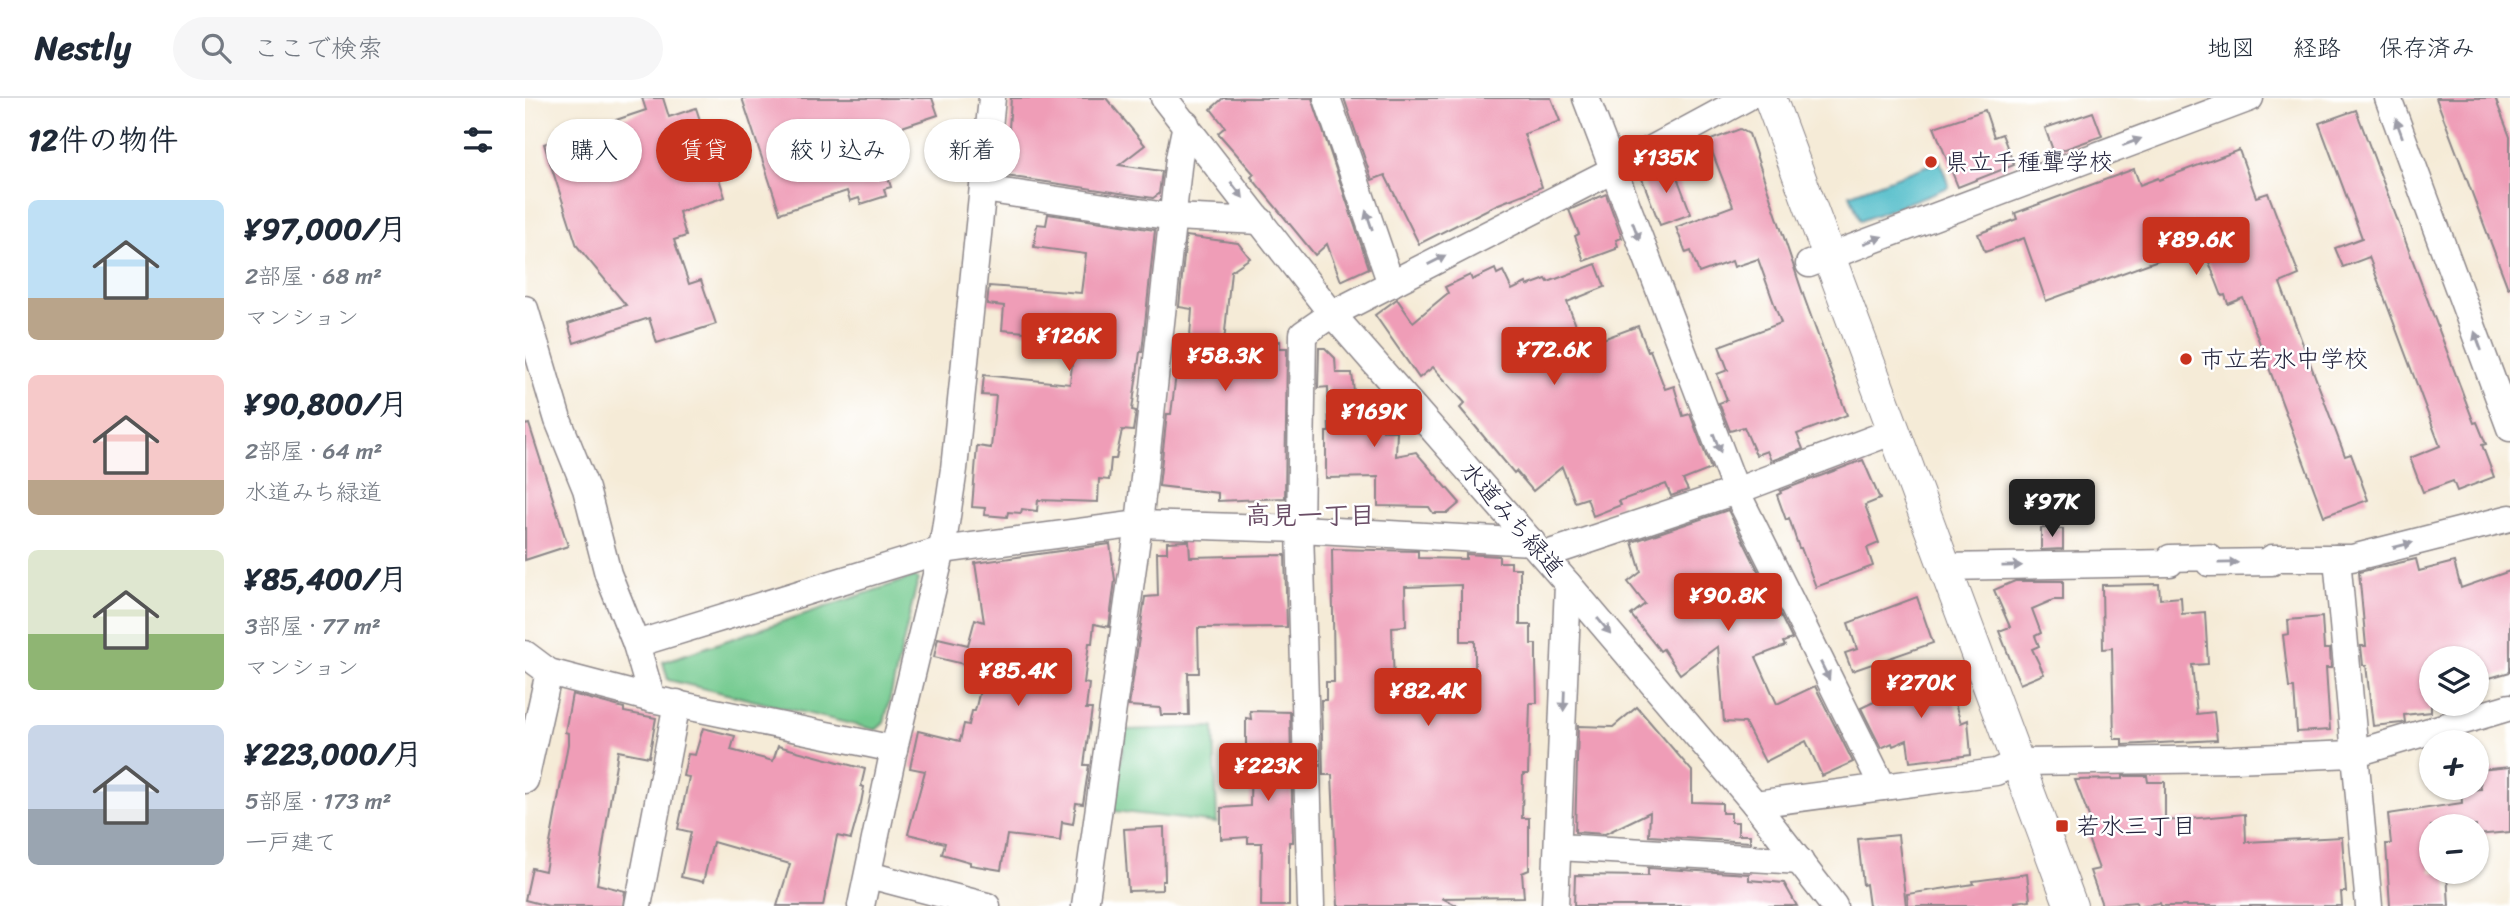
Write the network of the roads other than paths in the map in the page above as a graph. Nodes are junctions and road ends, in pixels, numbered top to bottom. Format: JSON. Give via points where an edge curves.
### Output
{"nodes":[{"id":1,"x":992,"y":98,"type":"edge"},
{"id":2,"x":1164,"y":98,"type":"edge"},
{"id":3,"x":1327,"y":98,"type":"edge"},
{"id":4,"x":1586,"y":98,"type":"edge"},
{"id":5,"x":1747,"y":98,"type":"edge"},
{"id":6,"x":1770,"y":98,"type":"edge"},
{"id":7,"x":2249,"y":98,"type":"edge"},
{"id":8,"x":2388,"y":98,"type":"edge"},
{"id":9,"x":1186,"y":124,"type":"junction"},
{"id":10,"x":1613,"y":170,"type":"junction"},
{"id":11,"x":983,"y":189,"type":"junction"},
{"id":12,"x":1173,"y":217,"type":"junction"},
{"id":13,"x":1261,"y":221,"type":"junction"},
{"id":14,"x":1820,"y":260,"type":"junction"},
{"id":15,"x":1391,"y":284,"type":"junction"},
{"id":16,"x":525,"y":309,"type":"edge"},
{"id":17,"x":1332,"y":314,"type":"junction"},
{"id":18,"x":2510,"y":428,"type":"edge"},
{"id":19,"x":1894,"y":431,"type":"junction"},
{"id":20,"x":1736,"y":491,"type":"junction"},
{"id":21,"x":2510,"y":518,"type":"edge"},
{"id":22,"x":1139,"y":524,"type":"junction"},
{"id":23,"x":1300,"y":529,"type":"junction"},
{"id":24,"x":1538,"y":548,"type":"junction"},
{"id":25,"x":942,"y":550,"type":"junction"},
{"id":26,"x":2337,"y":558,"type":"junction"},
{"id":27,"x":1944,"y":567,"type":"junction"},
{"id":28,"x":1569,"y":584,"type":"junction"},
{"id":29,"x":635,"y":644,"type":"junction"},
{"id":30,"x":525,"y":654,"type":"edge"},
{"id":31,"x":549,"y":672,"type":"junction"},
{"id":32,"x":664,"y":701,"type":"junction"},
{"id":33,"x":2510,"y":707,"type":"edge"},
{"id":34,"x":894,"y":749,"type":"junction"},
{"id":35,"x":2353,"y":754,"type":"junction"},
{"id":36,"x":2017,"y":762,"type":"junction"},
{"id":37,"x":525,"y":780,"type":"edge"},
{"id":38,"x":1883,"y":787,"type":"junction"},
{"id":39,"x":1755,"y":804,"type":"junction"},
{"id":40,"x":1558,"y":847,"type":"junction"},
{"id":41,"x":1800,"y":861,"type":"junction"},
{"id":42,"x":869,"y":875,"type":"junction"},
{"id":43,"x":638,"y":906,"type":"edge"},
{"id":44,"x":861,"y":906,"type":"edge"},
{"id":45,"x":987,"y":906,"type":"edge"},
{"id":46,"x":1085,"y":906,"type":"edge"},
{"id":47,"x":1311,"y":906,"type":"edge"},
{"id":48,"x":1555,"y":906,"type":"edge"},
{"id":49,"x":1834,"y":906,"type":"edge"},
{"id":50,"x":2071,"y":906,"type":"edge"},
{"id":51,"x":2369,"y":906,"type":"edge"}],
"edges":[{"from":1,"to":11,"type":"street"},
{"from":2,"to":9,"type":"street","name":"水道みち緑道"},
{"from":15,"to":3,"type":"street","one_way":true},
{"from":4,"to":10,"type":"street"},
{"from":5,"to":10,"type":"street"},
{"from":6,"to":14,"type":"street"},
{"from":14,"to":7,"type":"street","one_way":true},
{"from":18,"to":8,"type":"street","one_way":true},
{"from":9,"to":12,"type":"street"},
{"from":9,"to":13,"type":"street","name":"水道みち緑道","one_way":true},
{"from":15,"to":10,"type":"street","one_way":true},
{"from":10,"to":20,"type":"street","one_way":true},
{"from":11,"to":12,"type":"street"},
{"from":11,"to":25,"type":"street"},
{"from":12,"to":13,"type":"street"},
{"from":12,"to":22,"type":"street"},
{"from":13,"to":17,"type":"street","name":"水道みち緑道"},
{"from":14,"to":19,"type":"street"},
{"from":15,"to":17,"type":"street"},
{"from":16,"to":29,"type":"street","via":[[558,420],[586,489],[608,574]]},
{"from":17,"to":23,"type":"street","via":[[1303,334]]},
{"from":17,"to":24,"type":"street","name":"水道みち緑道"},
{"from":19,"to":20,"type":"street"},
{"from":19,"to":27,"type":"street"},
{"from":20,"to":24,"type":"street"},
{"from":20,"to":38,"type":"street","one_way":true},
{"from":26,"to":21,"type":"street","one_way":true},
{"from":22,"to":23,"type":"street"},
{"from":22,"to":25,"type":"street"},
{"from":22,"to":46,"type":"street"},
{"from":23,"to":24,"type":"street"},
{"from":23,"to":47,"type":"street"},
{"from":24,"to":28,"type":"street","name":"水道みち緑道"},
{"from":25,"to":29,"type":"street"},
{"from":25,"to":34,"type":"street"},
{"from":27,"to":26,"type":"street","one_way":true,"via":[[2169,563],[2169,558],[2209,557],[2209,563]]},
{"from":26,"to":35,"type":"street"},
{"from":27,"to":36,"type":"street"},
{"from":28,"to":39,"type":"street","name":"水道みち緑道","one_way":true},
{"from":28,"to":40,"type":"street","one_way":true},
{"from":29,"to":32,"type":"street"},
{"from":30,"to":31,"type":"street"},
{"from":31,"to":32,"type":"street"},
{"from":31,"to":37,"type":"street"},
{"from":32,"to":34,"type":"street"},
{"from":32,"to":43,"type":"street"},
{"from":33,"to":35,"type":"street"},
{"from":34,"to":42,"type":"street"},
{"from":35,"to":36,"type":"street"},
{"from":35,"to":51,"type":"street"},
{"from":36,"to":38,"type":"street","via":[[1996,772]]},
{"from":36,"to":50,"type":"street"},
{"from":38,"to":39,"type":"street"},
{"from":39,"to":41,"type":"street","name":"水道みち緑道"},
{"from":40,"to":41,"type":"street"},
{"from":40,"to":48,"type":"street"},
{"from":41,"to":49,"type":"street","name":"水道みち緑道"},
{"from":42,"to":44,"type":"street"},
{"from":42,"to":45,"type":"street"}]}
